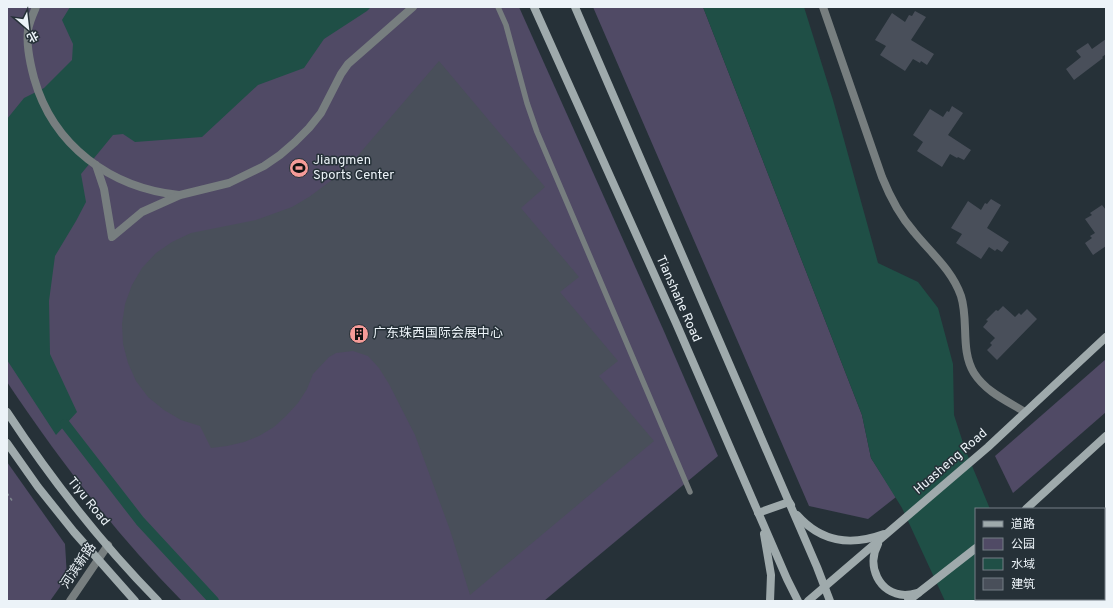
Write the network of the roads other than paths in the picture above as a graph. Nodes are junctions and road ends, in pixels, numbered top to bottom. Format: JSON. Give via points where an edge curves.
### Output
{"nodes":[{"id":1,"x":36,"y":7,"type":"edge"},
{"id":2,"x":413,"y":7,"type":"edge"},
{"id":3,"x":498,"y":7,"type":"edge"},
{"id":4,"x":534,"y":7,"type":"edge"},
{"id":5,"x":575,"y":7,"type":"edge"},
{"id":6,"x":823,"y":7,"type":"edge"},
{"id":7,"x":96,"y":165,"type":"junction"},
{"id":8,"x":180,"y":195,"type":"junction"},
{"id":9,"x":1106,"y":337,"type":"edge"},
{"id":10,"x":7,"y":412,"type":"edge"},
{"id":11,"x":1025,"y":412,"type":"junction"},
{"id":12,"x":1106,"y":436,"type":"edge"},
{"id":13,"x":7,"y":443,"type":"edge"},
{"id":14,"x":690,"y":492,"type":"dead end"},
{"id":15,"x":789,"y":502,"type":"junction"},
{"id":16,"x":1027,"y":508,"type":"edge"},
{"id":17,"x":758,"y":513,"type":"junction"},
{"id":18,"x":763,"y":523,"type":"junction"},
{"id":19,"x":889,"y":532,"type":"junction"},
{"id":20,"x":108,"y":545,"type":"junction"},
{"id":21,"x":975,"y":549,"type":"edge"},
{"id":22,"x":99,"y":560,"type":"junction"},
{"id":23,"x":824,"y":588,"type":"junction"},
{"id":24,"x":918,"y":593,"type":"junction"},
{"id":25,"x":70,"y":601,"type":"edge"},
{"id":26,"x":135,"y":601,"type":"edge"},
{"id":27,"x":158,"y":601,"type":"edge"},
{"id":28,"x":770,"y":601,"type":"edge"},
{"id":29,"x":798,"y":601,"type":"edge"},
{"id":30,"x":808,"y":601,"type":"edge"},
{"id":31,"x":830,"y":601,"type":"edge"},
{"id":32,"x":908,"y":601,"type":"edge"}],
"edges":[{"from":1,"to":7,"type":"street","via":[[28,29],[29,49],[37,87],[55,123],[76,148]]},
{"from":2,"to":8,"type":"street","via":[[348,64],[321,113],[280,155],[229,183]]},
{"from":3,"to":14,"type":"lane","via":[[506,25],[537,132]]},
{"from":4,"to":17,"type":"main road","name":"Tianshahe Road"},
{"from":5,"to":15,"type":"main road","name":"Tianshahe Road"},
{"from":6,"to":11,"type":"street","via":[[892,201],[906,223],[949,272],[960,296],[966,352],[971,367],[985,386]]},
{"from":7,"to":8,"type":"street","via":[[130,183],[154,191]]},
{"from":7,"to":8,"type":"street","via":[[104,189],[112,237],[142,212]]},
{"from":9,"to":11,"type":"main road","name":"Huasheng Road"},
{"from":10,"to":20,"type":"main road","name":"Tiyu Road","via":[[52,476]]},
{"from":11,"to":19,"type":"main road","name":"Huasheng Road"},
{"from":12,"to":16,"type":"main road"},
{"from":13,"to":22,"type":"main road","via":[[69,526]]},
{"from":15,"to":17,"type":"main road"},
{"from":15,"to":19,"type":"main road","via":[[804,523],[838,540],[864,540]]},
{"from":15,"to":23,"type":"main road","name":"Tianshahe Road"},
{"from":17,"to":18,"type":"main road","name":"Tianshahe Road"},
{"from":18,"to":28,"type":"main road","via":[[771,575]]},
{"from":18,"to":29,"type":"main road","name":"Tianshahe Road"},
{"from":19,"to":23,"type":"main road","name":"Huasheng Road"},
{"from":19,"to":24,"type":"main road","via":[[880,540],[874,551],[872,564],[876,576],[883,586],[893,592],[906,595]]},
{"from":20,"to":22,"type":"street","name":"河滨新路"},
{"from":20,"to":27,"type":"main road","name":"Tiyu Road"},
{"from":21,"to":24,"type":"main road"},
{"from":22,"to":25,"type":"street","name":"河滨新路"},
{"from":22,"to":26,"type":"main road"},
{"from":23,"to":30,"type":"main road","name":"Huasheng Road"},
{"from":23,"to":31,"type":"main road","name":"Tianshahe Road"},
{"from":24,"to":32,"type":"main road"}]}
